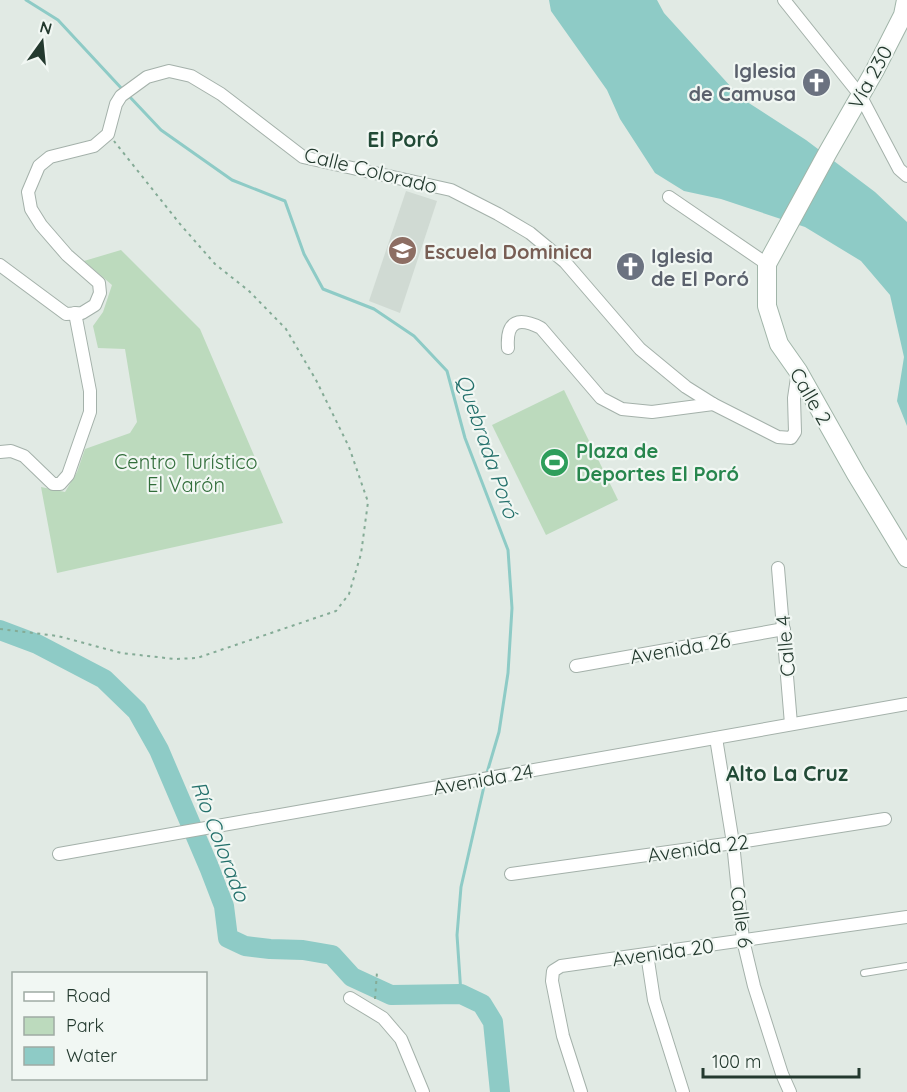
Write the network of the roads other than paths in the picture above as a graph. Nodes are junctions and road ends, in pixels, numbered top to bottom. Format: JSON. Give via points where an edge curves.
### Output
{"nodes":[{"id":1,"x":784,"y":0,"type":"edge"},
{"id":2,"x":906,"y":0,"type":"edge"},
{"id":3,"x":860,"y":95,"type":"junction"},
{"id":4,"x":907,"y":176,"type":"edge"},
{"id":5,"x":669,"y":197,"type":"dead end"},
{"id":6,"x":789,"y":224,"type":"joint"},
{"id":7,"x":767,"y":264,"type":"junction"},
{"id":8,"x":0,"y":265,"type":"edge"},
{"id":9,"x":75,"y":313,"type":"junction"},
{"id":10,"x":508,"y":348,"type":"dead end"},
{"id":11,"x":798,"y":371,"type":"junction"},
{"id":12,"x":713,"y":404,"type":"junction"},
{"id":13,"x":0,"y":452,"type":"edge"},
{"id":14,"x":907,"y":558,"type":"edge"},
{"id":15,"x":778,"y":568,"type":"dead end"},
{"id":16,"x":784,"y":629,"type":"junction"},
{"id":17,"x":576,"y":666,"type":"dead end"},
{"id":18,"x":907,"y":704,"type":"edge"},
{"id":19,"x":791,"y":724,"type":"junction"},
{"id":20,"x":716,"y":738,"type":"junction"},
{"id":21,"x":885,"y":819,"type":"dead end"},
{"id":22,"x":733,"y":843,"type":"junction"},
{"id":23,"x":59,"y":854,"type":"dead end"},
{"id":24,"x":511,"y":874,"type":"dead end"},
{"id":25,"x":907,"y":917,"type":"edge"},
{"id":26,"x":744,"y":940,"type":"junction"},
{"id":27,"x":647,"y":954,"type":"junction"},
{"id":28,"x":907,"y":966,"type":"edge"},
{"id":29,"x":864,"y":972,"type":"dead end"},
{"id":30,"x":350,"y":998,"type":"dead end"},
{"id":31,"x":423,"y":1092,"type":"edge"},
{"id":32,"x":581,"y":1092,"type":"edge"},
{"id":33,"x":683,"y":1092,"type":"edge"},
{"id":34,"x":790,"y":1092,"type":"edge"}],
"edges":[{"from":1,"to":3,"type":"street"},
{"from":2,"to":3,"type":"main road","name":"Vía 230","via":[[903,15]]},
{"from":3,"to":4,"type":"street","via":[[899,169]]},
{"from":3,"to":6,"type":"main road","name":"Vía 230"},
{"from":5,"to":7,"type":"street"},
{"from":6,"to":7,"type":"main road","name":"Calle 2"},
{"from":7,"to":11,"type":"main road","name":"Calle 2","via":[[767,306],[779,344]]},
{"from":8,"to":9,"type":"street","via":[[66,314]]},
{"from":9,"to":12,"type":"street","name":"Calle Colorado","via":[[95,305],[99,283],[41,225],[31,208],[28,192],[39,166],[50,157],[94,146],[108,134],[121,96],[147,77],[169,71],[191,76],[221,94],[303,157],[451,190],[530,233],[565,262],[640,349]]},
{"from":9,"to":13,"type":"street","via":[[90,391],[90,412],[68,475],[60,484],[53,484],[24,456]]},
{"from":10,"to":12,"type":"street","via":[[511,327],[529,322],[542,328],[601,398],[622,409],[652,412]]},
{"from":11,"to":12,"type":"street","name":"Calle Colorado","via":[[795,432],[791,438],[778,437]]},
{"from":11,"to":14,"type":"main road","name":"Calle 2"},
{"from":15,"to":16,"type":"street","name":"Calle 4"},
{"from":16,"to":17,"type":"street","name":"Avenida 26"},
{"from":16,"to":19,"type":"street","name":"Calle 4"},
{"from":18,"to":19,"type":"street","name":"Avenida 24"},
{"from":19,"to":20,"type":"street","name":"Avenida 24"},
{"from":20,"to":22,"type":"street","name":"Calle 6"},
{"from":20,"to":23,"type":"street","name":"Avenida 24"},
{"from":21,"to":22,"type":"street","name":"Avenida 22"},
{"from":22,"to":24,"type":"street","name":"Avenida 22"},
{"from":22,"to":26,"type":"street","name":"Calle 6"},
{"from":25,"to":26,"type":"street","name":"Avenida 20"},
{"from":26,"to":27,"type":"street","name":"Avenida 20"},
{"from":26,"to":34,"type":"street","name":"Calle 6","via":[[754,986]]},
{"from":27,"to":32,"type":"street","name":"Avenida 20","via":[[561,966],[553,971],[563,1036]]},
{"from":27,"to":33,"type":"street","via":[[654,1000]]},
{"from":28,"to":29,"type":"lane"},
{"from":30,"to":31,"type":"street","via":[[383,1018],[401,1039]]}]}
